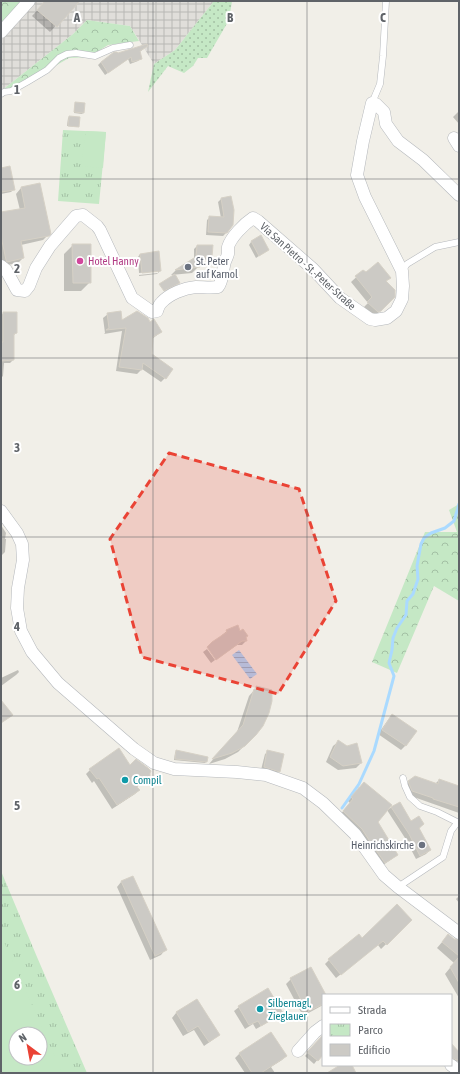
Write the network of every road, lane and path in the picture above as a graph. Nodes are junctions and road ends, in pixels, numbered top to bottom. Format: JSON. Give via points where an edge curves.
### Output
{"nodes":[{"id":1,"x":28,"y":1,"type":"edge"},
{"id":2,"x":386,"y":1,"type":"edge"},
{"id":3,"x":1,"y":32,"type":"edge"},
{"id":4,"x":130,"y":44,"type":"dead end"},
{"id":5,"x":1,"y":94,"type":"edge"},
{"id":6,"x":372,"y":103,"type":"junction"},
{"id":7,"x":459,"y":195,"type":"edge"},
{"id":8,"x":459,"y":242,"type":"edge"},
{"id":9,"x":1,"y":266,"type":"edge"},
{"id":10,"x":402,"y":272,"type":"junction"},
{"id":11,"x":1,"y":511,"type":"edge"},
{"id":12,"x":403,"y":778,"type":"dead end"},
{"id":13,"x":458,"y":823,"type":"edge"},
{"id":14,"x":398,"y":887,"type":"junction"},
{"id":15,"x":459,"y":933,"type":"edge"},
{"id":16,"x":322,"y":1027,"type":"edge"},
{"id":17,"x":298,"y":1051,"type":"dead end"}],
"edges":[{"from":1,"to":3,"type":"street"},
{"from":2,"to":6,"type":"lane","via":[[380,84]]},
{"from":4,"to":5,"type":"lane","via":[[95,56],[68,54],[27,82]]},
{"from":6,"to":7,"type":"street","via":[[384,112],[386,124],[398,141],[423,160]]},
{"from":6,"to":10,"type":"street","via":[[358,175],[365,197]]},
{"from":8,"to":10,"type":"lane","via":[[435,247],[407,264]]},
{"from":9,"to":10,"type":"street","name":"Via San Pietro - St.-Peter-Straße","via":[[17,290],[25,291],[50,246],[76,216],[83,215],[99,228],[132,298],[152,312],[157,311],[167,298],[182,291],[195,287],[218,287],[228,246],[245,223],[253,218],[313,268],[340,298],[370,319],[388,318],[396,311],[402,299]]},
{"from":11,"to":14,"type":"street","via":[[22,544],[23,560],[17,608],[20,631],[32,652],[58,683],[134,749],[154,763],[174,769],[266,775],[303,788],[323,803],[355,834],[384,875]]},
{"from":12,"to":13,"type":"lane","via":[[410,797],[420,806]]},
{"from":13,"to":14,"type":"lane","via":[[451,831],[443,857]]},
{"from":14,"to":15,"type":"street"},
{"from":16,"to":17,"type":"street"}]}
